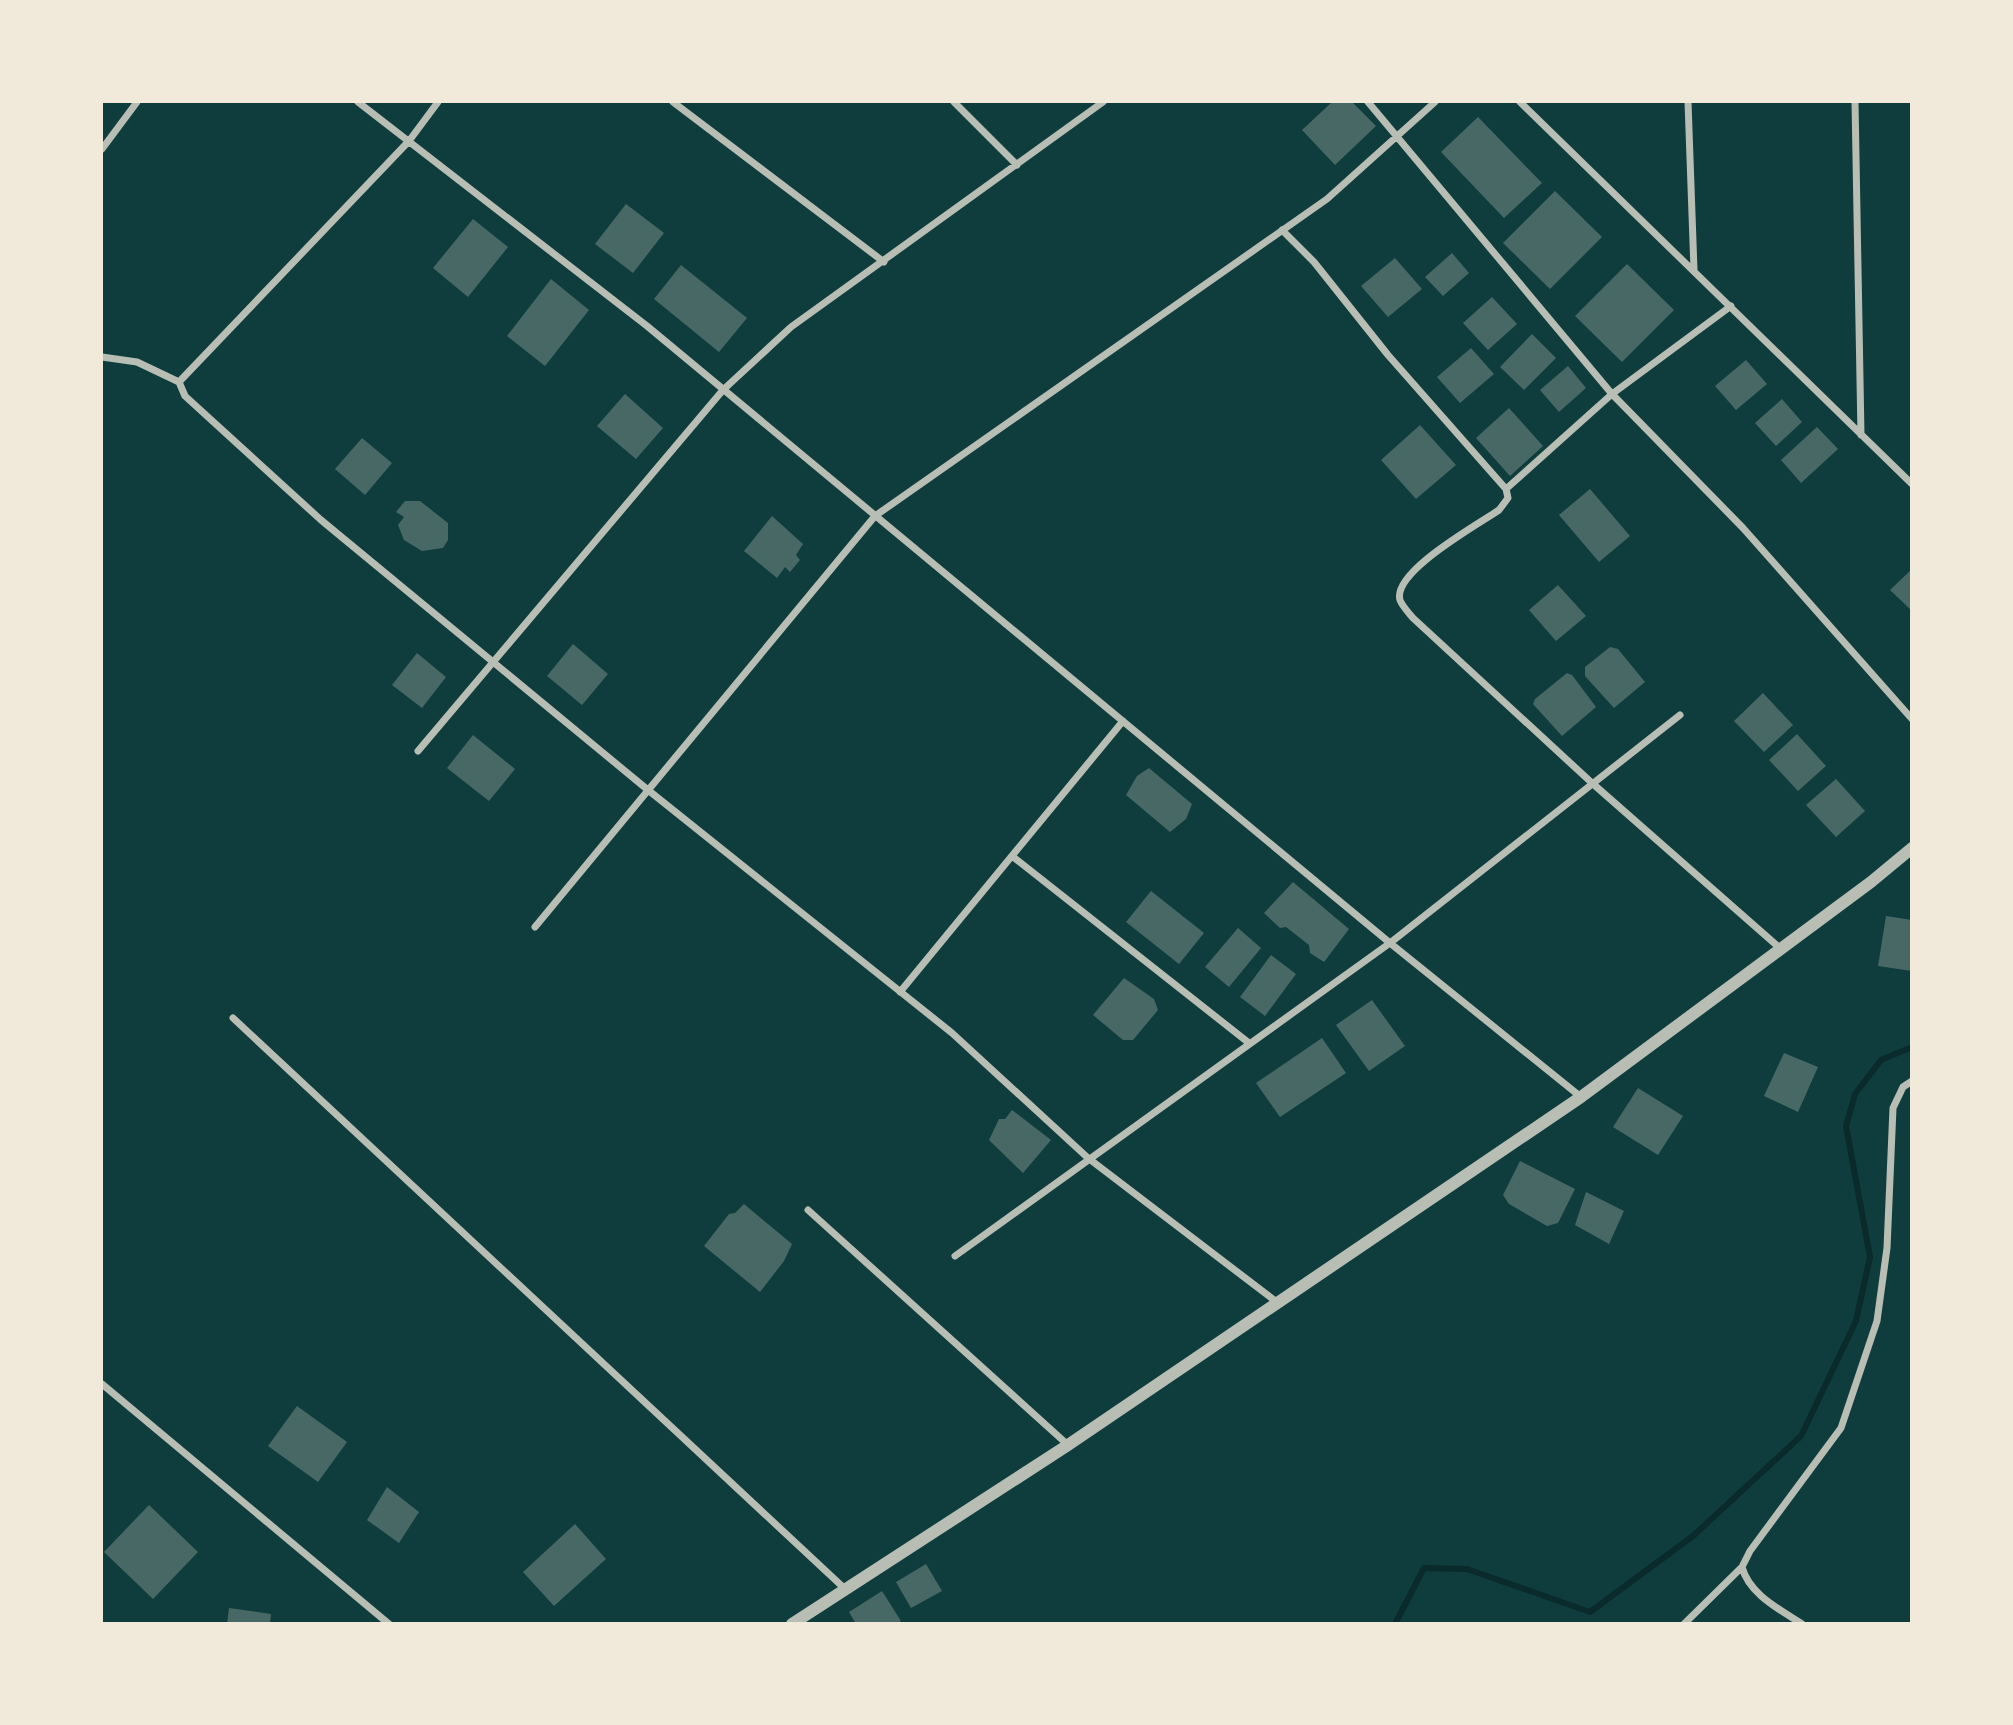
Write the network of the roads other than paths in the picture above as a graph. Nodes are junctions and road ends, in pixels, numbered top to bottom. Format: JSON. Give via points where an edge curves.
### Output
{"nodes":[{"id":1,"x":137,"y":102,"type":"edge"},
{"id":2,"x":358,"y":102,"type":"edge"},
{"id":3,"x":438,"y":102,"type":"edge"},
{"id":4,"x":673,"y":102,"type":"edge"},
{"id":5,"x":954,"y":102,"type":"edge"},
{"id":6,"x":1103,"y":102,"type":"edge"},
{"id":7,"x":1368,"y":102,"type":"edge"},
{"id":8,"x":1434,"y":102,"type":"edge"},
{"id":9,"x":1520,"y":102,"type":"edge"},
{"id":10,"x":1688,"y":102,"type":"edge"},
{"id":11,"x":1855,"y":102,"type":"edge"},
{"id":12,"x":1396,"y":137,"type":"junction"},
{"id":13,"x":409,"y":141,"type":"junction"},
{"id":14,"x":102,"y":149,"type":"edge"},
{"id":15,"x":1017,"y":165,"type":"junction"},
{"id":16,"x":1282,"y":230,"type":"junction"},
{"id":17,"x":884,"y":262,"type":"junction"},
{"id":18,"x":1694,"y":270,"type":"junction"},
{"id":19,"x":1731,"y":306,"type":"junction"},
{"id":20,"x":102,"y":356,"type":"edge"},
{"id":21,"x":179,"y":382,"type":"junction"},
{"id":22,"x":723,"y":390,"type":"junction"},
{"id":23,"x":1612,"y":394,"type":"junction"},
{"id":24,"x":1861,"y":436,"type":"junction"},
{"id":25,"x":1912,"y":484,"type":"edge"},
{"id":26,"x":1506,"y":489,"type":"junction"},
{"id":27,"x":875,"y":516,"type":"junction"},
{"id":28,"x":494,"y":662,"type":"junction"},
{"id":29,"x":1681,"y":715,"type":"dead end"},
{"id":30,"x":1912,"y":719,"type":"edge"},
{"id":31,"x":1123,"y":721,"type":"junction"},
{"id":32,"x":418,"y":751,"type":"dead end"},
{"id":33,"x":1592,"y":783,"type":"junction"},
{"id":34,"x":648,"y":790,"type":"junction"},
{"id":35,"x":1912,"y":848,"type":"edge"},
{"id":36,"x":1012,"y":856,"type":"junction"},
{"id":37,"x":535,"y":927,"type":"dead end"},
{"id":38,"x":1390,"y":943,"type":"junction"},
{"id":39,"x":1781,"y":949,"type":"junction"},
{"id":40,"x":900,"y":992,"type":"junction"},
{"id":41,"x":233,"y":1018,"type":"dead end"},
{"id":42,"x":1250,"y":1043,"type":"junction"},
{"id":43,"x":1912,"y":1081,"type":"edge"},
{"id":44,"x":1581,"y":1097,"type":"junction"},
{"id":45,"x":1088,"y":1158,"type":"junction"},
{"id":46,"x":808,"y":1210,"type":"dead end"},
{"id":47,"x":955,"y":1256,"type":"dead end"},
{"id":48,"x":1278,"y":1303,"type":"junction"},
{"id":49,"x":102,"y":1384,"type":"edge"},
{"id":50,"x":1069,"y":1445,"type":"junction"},
{"id":51,"x":1742,"y":1567,"type":"junction"},
{"id":52,"x":844,"y":1588,"type":"junction"},
{"id":53,"x":389,"y":1623,"type":"edge"},
{"id":54,"x":792,"y":1623,"type":"edge"},
{"id":55,"x":1684,"y":1623,"type":"edge"},
{"id":56,"x":1802,"y":1623,"type":"edge"}],
"edges":[{"from":1,"to":14,"type":"street"},
{"from":2,"to":13,"type":"street"},
{"from":3,"to":13,"type":"street"},
{"from":4,"to":17,"type":"street"},
{"from":5,"to":15,"type":"street"},
{"from":6,"to":15,"type":"street"},
{"from":7,"to":12,"type":"street"},
{"from":8,"to":12,"type":"street"},
{"from":9,"to":18,"type":"street"},
{"from":10,"to":18,"type":"street"},
{"from":11,"to":24,"type":"street"},
{"from":12,"to":16,"type":"street","via":[[1327,198]]},
{"from":12,"to":23,"type":"street"},
{"from":13,"to":21,"type":"street"},
{"from":13,"to":22,"type":"street"},
{"from":15,"to":17,"type":"street"},
{"from":16,"to":26,"type":"street"},
{"from":16,"to":27,"type":"street"},
{"from":17,"to":22,"type":"street","via":[[791,327]]},
{"from":18,"to":19,"type":"street"},
{"from":19,"to":23,"type":"street"},
{"from":19,"to":24,"type":"street"},
{"from":20,"to":21,"type":"street","via":[[137,362]]},
{"from":21,"to":28,"type":"street","via":[[185,396],[321,520]]},
{"from":22,"to":27,"type":"street"},
{"from":22,"to":28,"type":"street"},
{"from":23,"to":26,"type":"street"},
{"from":23,"to":30,"type":"street","via":[[1743,528]]},
{"from":24,"to":25,"type":"street"},
{"from":26,"to":33,"type":"street","via":[[1508,498],[1499,510],[1412,570],[1401,588],[1400,601]]},
{"from":27,"to":31,"type":"street"},
{"from":27,"to":34,"type":"street"},
{"from":28,"to":32,"type":"street"},
{"from":28,"to":34,"type":"street"},
{"from":29,"to":33,"type":"street"},
{"from":31,"to":36,"type":"street"},
{"from":31,"to":38,"type":"street"},
{"from":33,"to":38,"type":"street"},
{"from":33,"to":39,"type":"street"},
{"from":34,"to":37,"type":"street"},
{"from":34,"to":40,"type":"street"},
{"from":35,"to":39,"type":"street"},
{"from":36,"to":40,"type":"street"},
{"from":36,"to":42,"type":"street"},
{"from":38,"to":42,"type":"street"},
{"from":38,"to":44,"type":"street"},
{"from":39,"to":44,"type":"street"},
{"from":40,"to":45,"type":"street","via":[[952,1032]]},
{"from":41,"to":52,"type":"street"},
{"from":42,"to":45,"type":"street"},
{"from":43,"to":51,"type":"street","via":[[1903,1087],[1893,1108],[1887,1248],[1877,1321],[1841,1428]]},
{"from":44,"to":48,"type":"street"},
{"from":45,"to":47,"type":"street"},
{"from":45,"to":48,"type":"street"},
{"from":46,"to":50,"type":"street"},
{"from":48,"to":50,"type":"street"},
{"from":49,"to":53,"type":"street"},
{"from":50,"to":52,"type":"street"},
{"from":51,"to":55,"type":"street"},
{"from":51,"to":56,"type":"street","via":[[1745,1580]]},
{"from":52,"to":54,"type":"street"}]}
